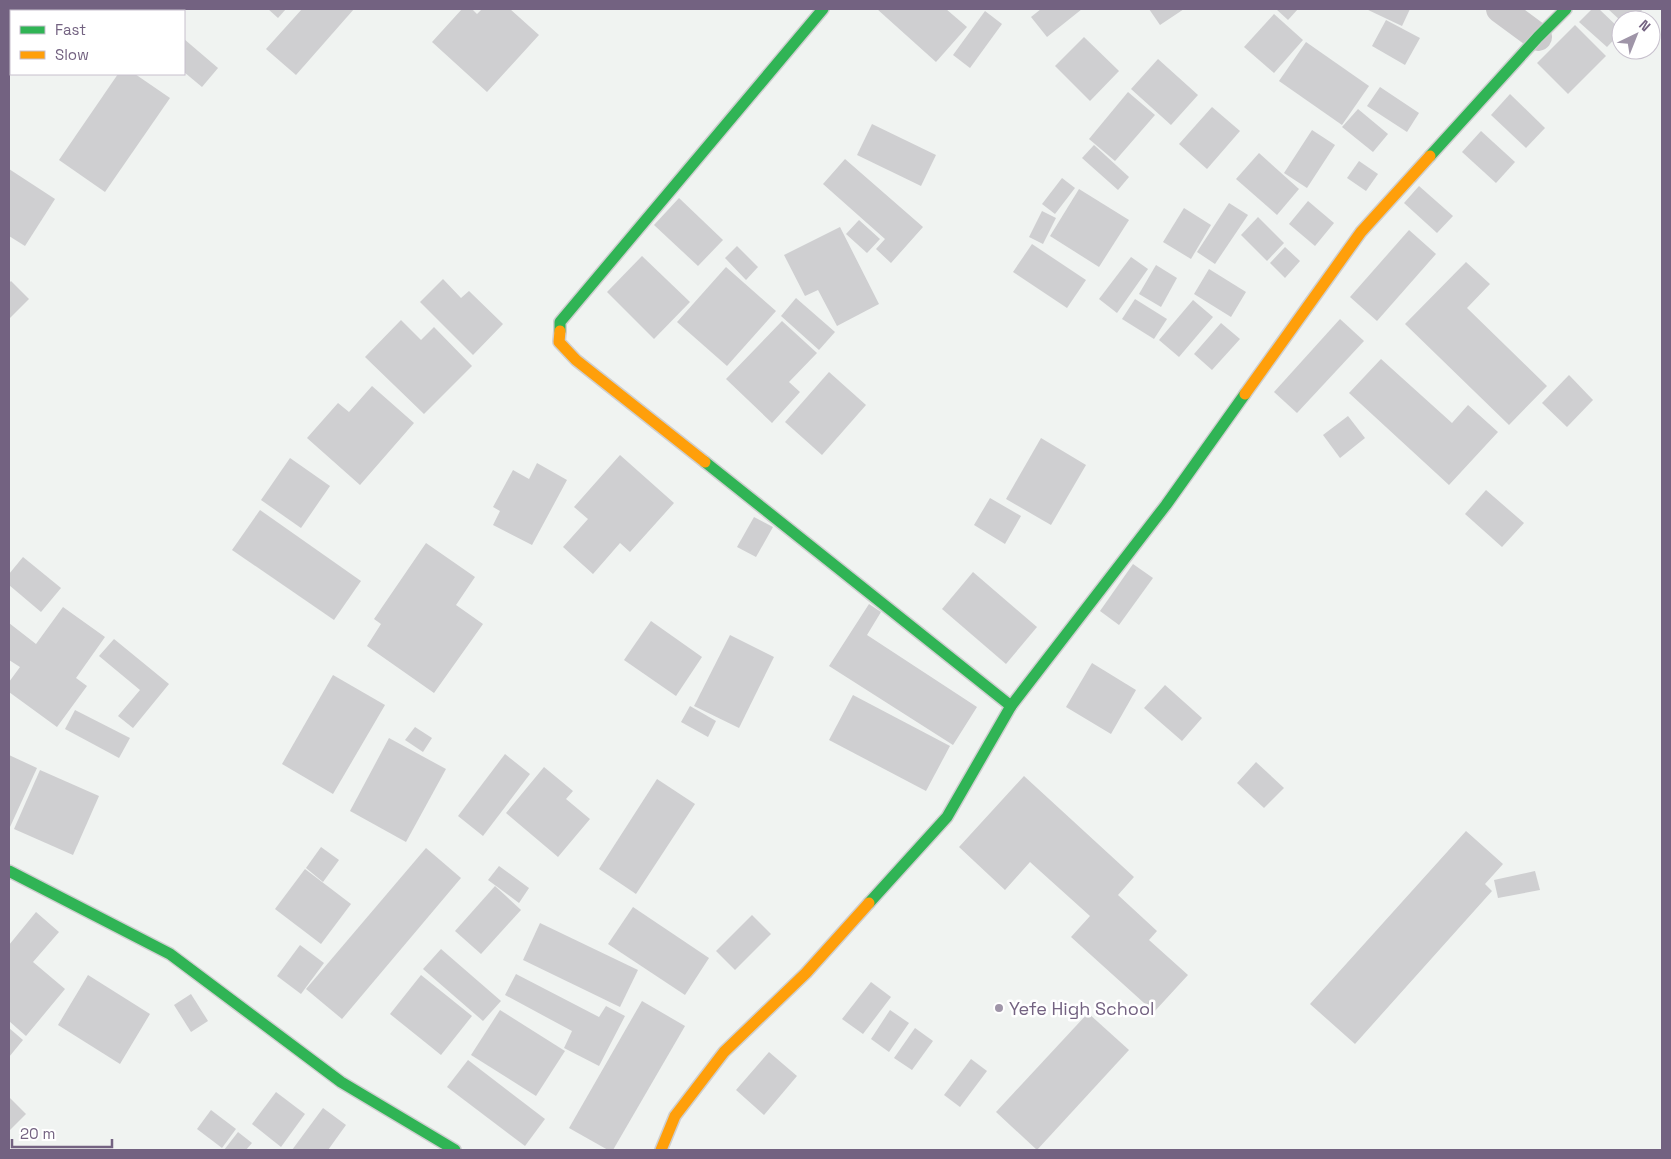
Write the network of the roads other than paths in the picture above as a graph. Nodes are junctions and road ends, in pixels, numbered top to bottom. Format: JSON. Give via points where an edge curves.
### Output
{"nodes":[{"id":1,"x":823,"y":9,"type":"edge"},
{"id":2,"x":1500,"y":9,"type":"edge"},
{"id":3,"x":1566,"y":9,"type":"edge"},
{"id":4,"x":1538,"y":36,"type":"junction"},
{"id":5,"x":1011,"y":706,"type":"junction"},
{"id":6,"x":9,"y":871,"type":"edge"},
{"id":7,"x":454,"y":1150,"type":"edge"},
{"id":8,"x":660,"y":1150,"type":"edge"}],
"edges":[{"from":1,"to":5,"type":"street","via":[[560,322],[560,342],[576,360]]},
{"from":2,"to":4,"type":"street"},
{"from":3,"to":4,"type":"street"},
{"from":4,"to":5,"type":"street","via":[[1362,232],[1166,505]]},
{"from":5,"to":8,"type":"street","via":[[947,817],[806,972],[724,1052],[675,1116]]},
{"from":6,"to":7,"type":"street","via":[[170,954],[340,1082]]}]}
